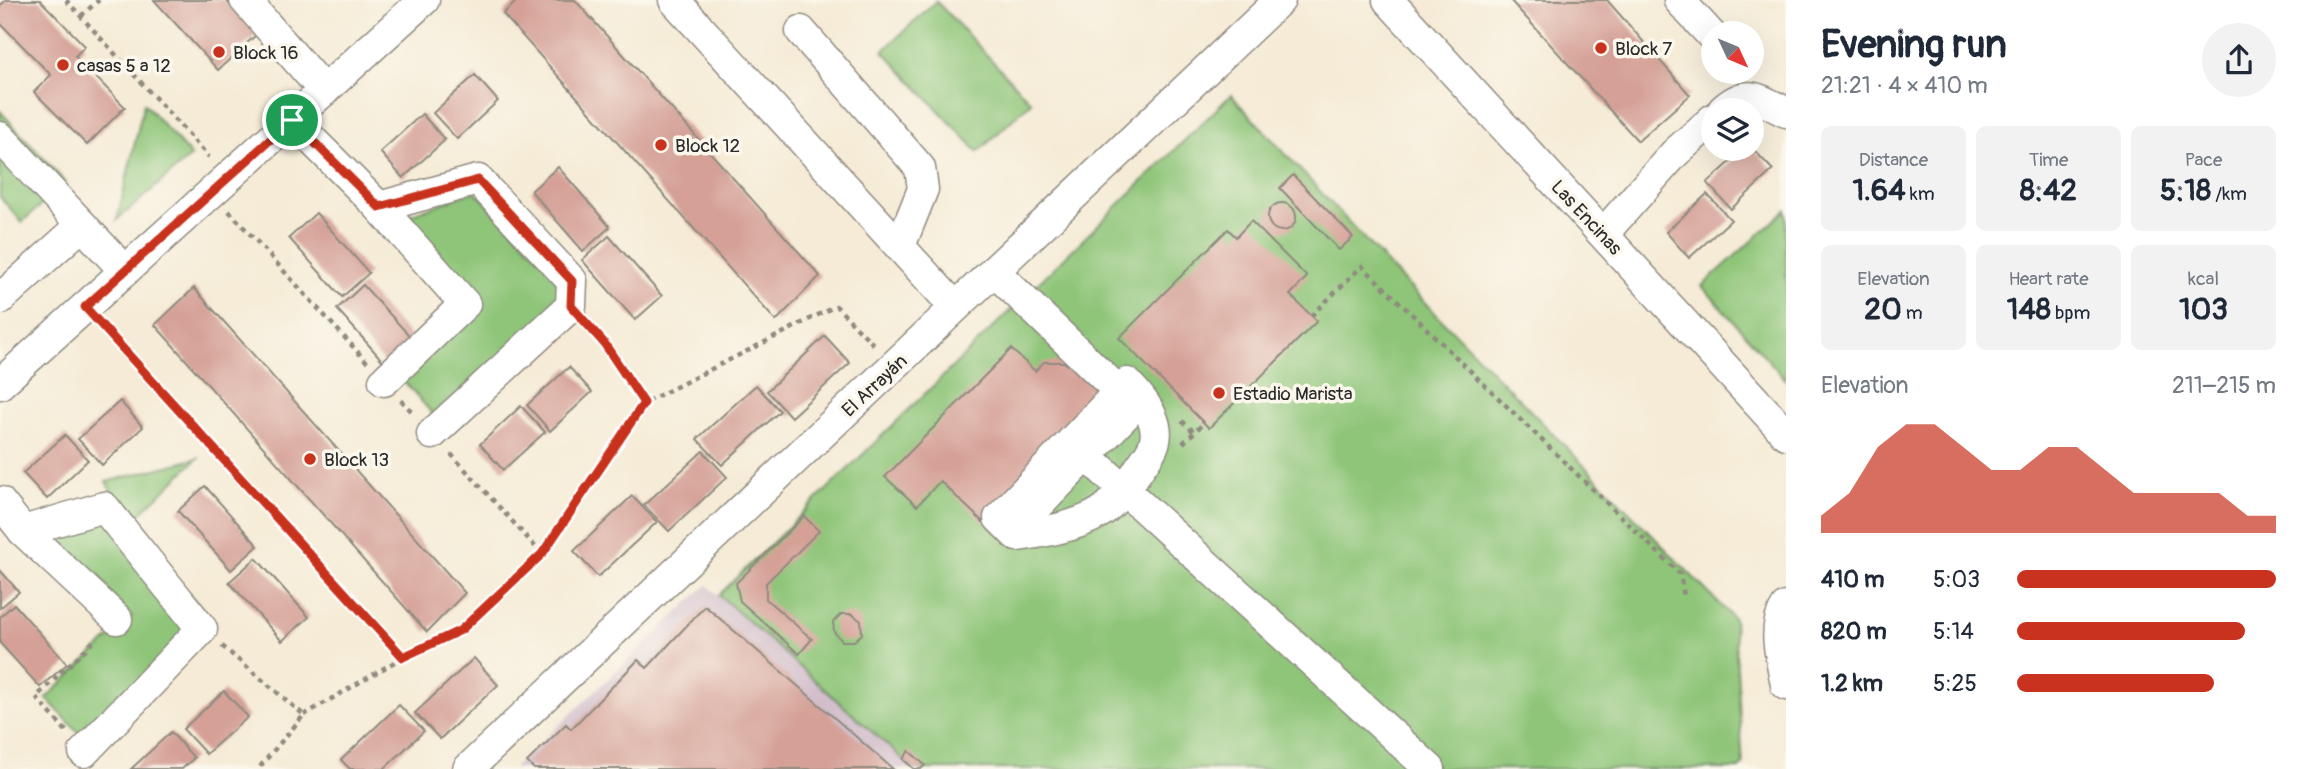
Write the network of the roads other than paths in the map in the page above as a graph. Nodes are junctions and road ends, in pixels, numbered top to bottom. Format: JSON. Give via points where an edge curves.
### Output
{"nodes":[{"id":1,"x":245,"y":0,"type":"edge"},
{"id":2,"x":424,"y":0,"type":"edge"},
{"id":3,"x":674,"y":0,"type":"edge"},
{"id":4,"x":1280,"y":0,"type":"edge"},
{"id":5,"x":1388,"y":0,"type":"edge"},
{"id":6,"x":1679,"y":0,"type":"edge"},
{"id":7,"x":1701,"y":24,"type":"edge"},
{"id":8,"x":802,"y":31,"type":"dead end"},
{"id":9,"x":1746,"y":84,"type":"edge"},
{"id":10,"x":324,"y":91,"type":"junction"},
{"id":11,"x":1786,"y":112,"type":"edge"},
{"id":12,"x":292,"y":120,"type":"junction"},
{"id":13,"x":1701,"y":130,"type":"edge"},
{"id":14,"x":0,"y":137,"type":"edge"},
{"id":15,"x":379,"y":207,"type":"junction"},
{"id":16,"x":82,"y":225,"type":"junction"},
{"id":17,"x":1603,"y":234,"type":"junction"},
{"id":18,"x":900,"y":246,"type":"junction"},
{"id":19,"x":125,"y":271,"type":"junction"},
{"id":20,"x":994,"y":271,"type":"junction"},
{"id":21,"x":0,"y":299,"type":"edge"},
{"id":22,"x":955,"y":307,"type":"junction"},
{"id":23,"x":384,"y":381,"type":"dead end"},
{"id":24,"x":0,"y":384,"type":"edge"},
{"id":25,"x":1118,"y":392,"type":"junction"},
{"id":26,"x":432,"y":434,"type":"dead end"},
{"id":27,"x":1786,"y":434,"type":"edge"},
{"id":28,"x":1087,"y":456,"type":"junction"},
{"id":29,"x":1123,"y":489,"type":"junction"},
{"id":30,"x":0,"y":502,"type":"edge"},
{"id":31,"x":23,"y":531,"type":"junction"},
{"id":32,"x":1013,"y":532,"type":"junction"},
{"id":33,"x":1786,"y":607,"type":"edge"},
{"id":34,"x":117,"y":619,"type":"road end"},
{"id":35,"x":1786,"y":685,"type":"edge"},
{"id":36,"x":84,"y":752,"type":"dead end"},
{"id":37,"x":468,"y":769,"type":"edge"},
{"id":38,"x":1430,"y":769,"type":"edge"}],
"edges":[{"from":1,"to":10,"type":"street"},
{"from":2,"to":10,"type":"street"},
{"from":3,"to":18,"type":"street"},
{"from":4,"to":20,"type":"street","name":"El Arrayán"},
{"from":5,"to":17,"type":"street","name":"Las Encinas"},
{"from":6,"to":7,"type":"street"},
{"from":8,"to":18,"type":"street","via":[[920,168],[923,189]]},
{"from":9,"to":11,"type":"street"},
{"from":10,"to":12,"type":"street"},
{"from":12,"to":15,"type":"street"},
{"from":12,"to":19,"type":"street"},
{"from":13,"to":17,"type":"street"},
{"from":14,"to":16,"type":"street"},
{"from":15,"to":23,"type":"street","via":[[465,304]]},
{"from":15,"to":26,"type":"street","via":[[478,180],[572,281],[571,306]]},
{"from":16,"to":19,"type":"street"},
{"from":16,"to":21,"type":"street"},
{"from":17,"to":27,"type":"street","name":"Las Encinas"},
{"from":18,"to":22,"type":"street"},
{"from":19,"to":24,"type":"street"},
{"from":20,"to":22,"type":"street","name":"El Arrayán"},
{"from":20,"to":25,"type":"street"},
{"from":22,"to":37,"type":"street","name":"El Arrayán"},
{"from":25,"to":28,"type":"street","via":[[1134,406]]},
{"from":25,"to":29,"type":"street","via":[[1127,383],[1139,395],[1153,419],[1155,443]]},
{"from":25,"to":32,"type":"street","via":[[999,518]]},
{"from":28,"to":29,"type":"street"},
{"from":28,"to":32,"type":"street"},
{"from":29,"to":32,"type":"street","via":[[1104,510],[1073,523],[1046,532],[1017,536]]},
{"from":29,"to":38,"type":"street"},
{"from":30,"to":31,"type":"street"},
{"from":31,"to":34,"type":"street"},
{"from":31,"to":36,"type":"street","via":[[104,507],[202,629]]},
{"from":33,"to":35,"type":"street","via":[[1778,631]]}]}
